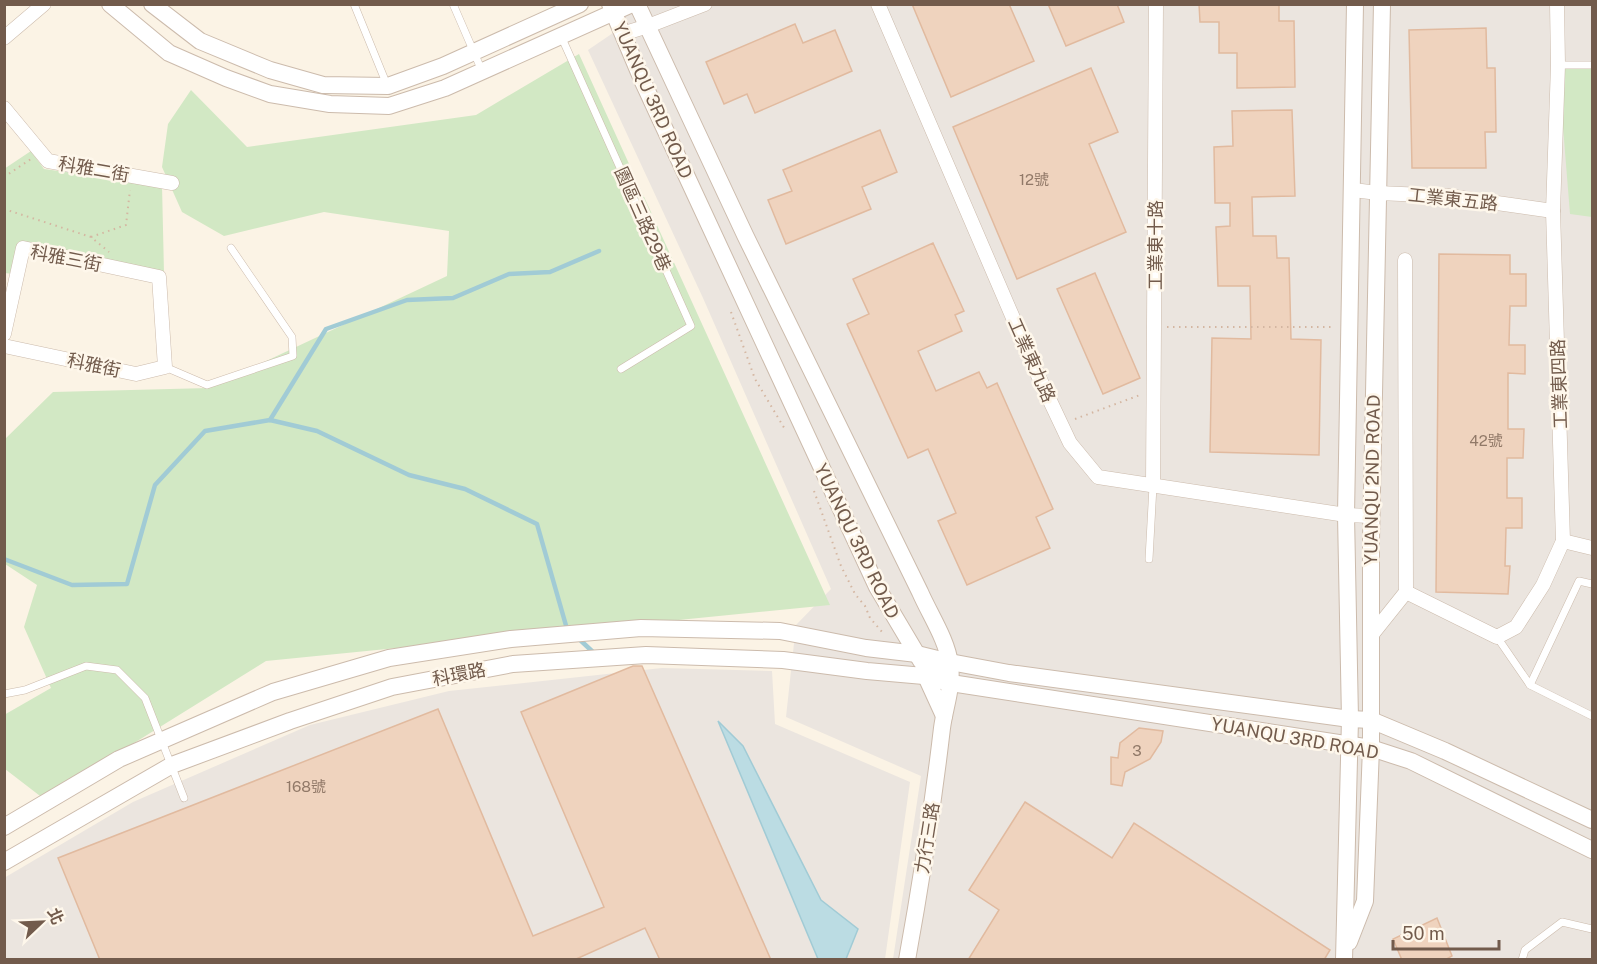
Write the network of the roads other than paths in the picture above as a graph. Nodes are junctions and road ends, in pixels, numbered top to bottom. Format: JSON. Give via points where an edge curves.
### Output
{"nodes":[{"id":1,"x":44,"y":4,"type":"edge"},
{"id":2,"x":110,"y":4,"type":"edge"},
{"id":3,"x":152,"y":4,"type":"edge"},
{"id":4,"x":354,"y":4,"type":"edge"},
{"id":5,"x":453,"y":4,"type":"edge"},
{"id":6,"x":579,"y":4,"type":"edge"},
{"id":7,"x":632,"y":4,"type":"edge"},
{"id":8,"x":637,"y":4,"type":"edge"},
{"id":9,"x":705,"y":4,"type":"edge"},
{"id":10,"x":878,"y":4,"type":"edge"},
{"id":11,"x":1156,"y":4,"type":"edge"},
{"id":12,"x":1355,"y":4,"type":"edge"},
{"id":13,"x":1382,"y":4,"type":"edge"},
{"id":14,"x":1557,"y":4,"type":"edge"},
{"id":15,"x":612,"y":9,"type":"edge"},
{"id":16,"x":648,"y":26,"type":"junction"},
{"id":17,"x":621,"y":34,"type":"junction"},
{"id":18,"x":561,"y":36,"type":"junction"},
{"id":19,"x":4,"y":38,"type":"edge"},
{"id":20,"x":474,"y":51,"type":"junction"},
{"id":21,"x":1558,"y":65,"type":"junction"},
{"id":22,"x":1593,"y":65,"type":"edge"},
{"id":23,"x":482,"y":71,"type":"junction"},
{"id":24,"x":388,"y":86,"type":"junction"},
{"id":25,"x":4,"y":108,"type":"edge"},
{"id":26,"x":172,"y":183,"type":"dead end"},
{"id":27,"x":1353,"y":190,"type":"junction"},
{"id":28,"x":1378,"y":193,"type":"junction"},
{"id":29,"x":1553,"y":211,"type":"junction"},
{"id":30,"x":231,"y":248,"type":"dead end"},
{"id":31,"x":1405,"y":260,"type":"dead end"},
{"id":32,"x":4,"y":334,"type":"edge"},
{"id":33,"x":4,"y":346,"type":"edge"},
{"id":34,"x":165,"y":367,"type":"junction"},
{"id":35,"x":621,"y":369,"type":"dead end"},
{"id":36,"x":1153,"y":486,"type":"junction"},
{"id":37,"x":1346,"y":515,"type":"junction"},
{"id":38,"x":1371,"y":516,"type":"junction"},
{"id":39,"x":1563,"y":541,"type":"junction"},
{"id":40,"x":1593,"y":548,"type":"edge"},
{"id":41,"x":1149,"y":560,"type":"dead end"},
{"id":42,"x":1593,"y":584,"type":"edge"},
{"id":43,"x":1406,"y":592,"type":"junction"},
{"id":44,"x":897,"y":623,"type":"junction"},
{"id":45,"x":1370,"y":637,"type":"junction"},
{"id":46,"x":1497,"y":637,"type":"junction"},
{"id":47,"x":873,"y":650,"type":"junction"},
{"id":48,"x":950,"y":662,"type":"junction"},
{"id":49,"x":921,"y":663,"type":"junction"},
{"id":50,"x":951,"y":683,"type":"junction"},
{"id":51,"x":1530,"y":685,"type":"junction"},
{"id":52,"x":4,"y":694,"type":"edge"},
{"id":53,"x":944,"y":716,"type":"junction"},
{"id":54,"x":1593,"y":716,"type":"edge"},
{"id":55,"x":1350,"y":719,"type":"junction"},
{"id":56,"x":1371,"y":720,"type":"junction"},
{"id":57,"x":162,"y":739,"type":"junction"},
{"id":58,"x":1350,"y":744,"type":"junction"},
{"id":59,"x":1371,"y":748,"type":"junction"},
{"id":60,"x":172,"y":765,"type":"junction"},
{"id":61,"x":184,"y":798,"type":"dead end"},
{"id":62,"x":1593,"y":820,"type":"edge"},
{"id":63,"x":4,"y":827,"type":"edge"},
{"id":64,"x":1593,"y":850,"type":"edge"},
{"id":65,"x":4,"y":862,"type":"edge"},
{"id":66,"x":1593,"y":929,"type":"edge"},
{"id":67,"x":1345,"y":955,"type":"edge"},
{"id":68,"x":907,"y":960,"type":"edge"},
{"id":69,"x":1522,"y":960,"type":"edge"}],
"edges":[{"from":1,"to":19,"type":"street"},
{"from":2,"to":23,"type":"street","via":[[169,52],[270,94],[330,104],[389,106]]},
{"from":3,"to":24,"type":"street","via":[[200,41],[270,70],[323,85]]},
{"from":4,"to":24,"type":"lane"},
{"from":5,"to":20,"type":"lane"},
{"from":6,"to":20,"type":"street","via":[[556,10]]},
{"from":7,"to":15,"type":"street"},
{"from":8,"to":16,"type":"street","name":"YUANQU 3RD ROAD"},
{"from":9,"to":16,"type":"street"},
{"from":10,"to":36,"type":"street","name":"工業東九路","via":[[1070,443],[1098,477]]},
{"from":11,"to":36,"type":"street","name":"工業東十路"},
{"from":12,"to":27,"type":"street","name":"YUANQU 2ND ROAD"},
{"from":13,"to":28,"type":"street","name":"YUANQU 2ND ROAD"},
{"from":14,"to":21,"type":"street","name":"工業東四路"},
{"from":15,"to":17,"type":"street","name":"YUANQU 3RD ROAD"},
{"from":15,"to":18,"type":"street"},
{"from":16,"to":17,"type":"street"},
{"from":16,"to":48,"type":"street","name":"YUANQU 3RD ROAD","via":[[745,235],[942,638]]},
{"from":17,"to":44,"type":"street","name":"YUANQU 3RD ROAD"},
{"from":18,"to":23,"type":"street"},
{"from":18,"to":35,"type":"lane","name":"園區三路29巷","via":[[691,326]]},
{"from":20,"to":23,"type":"lane"},
{"from":20,"to":24,"type":"street"},
{"from":21,"to":22,"type":"lane"},
{"from":21,"to":29,"type":"street","name":"工業東四路"},
{"from":25,"to":26,"type":"street","name":"科雅二街","via":[[48,161]]},
{"from":27,"to":28,"type":"street","name":"工業東五路"},
{"from":27,"to":37,"type":"street","name":"YUANQU 2ND ROAD"},
{"from":28,"to":29,"type":"street","name":"工業東五路","via":[[1449,196]]},
{"from":28,"to":38,"type":"street","name":"YUANQU 2ND ROAD"},
{"from":29,"to":39,"type":"street","name":"工業東四路"},
{"from":30,"to":34,"type":"lane","via":[[292,337],[293,356],[207,385]]},
{"from":31,"to":43,"type":"street"},
{"from":32,"to":34,"type":"street","name":"科雅三街","via":[[23,248],[159,277]]},
{"from":33,"to":34,"type":"street","name":"科雅街","via":[[136,374]]},
{"from":36,"to":37,"type":"street","name":"工業東九路"},
{"from":36,"to":41,"type":"lane"},
{"from":37,"to":38,"type":"street","name":"工業東九路"},
{"from":37,"to":55,"type":"street","name":"YUANQU 2ND ROAD"},
{"from":38,"to":45,"type":"street","name":"YUANQU 2ND ROAD"},
{"from":39,"to":40,"type":"street"},
{"from":39,"to":46,"type":"street","name":"工業東四路","via":[[1543,585],[1516,627]]},
{"from":42,"to":51,"type":"lane","via":[[1580,581]]},
{"from":43,"to":45,"type":"street"},
{"from":43,"to":46,"type":"street"},
{"from":44,"to":47,"type":"street","via":[[896,639]]},
{"from":44,"to":49,"type":"street","name":"YUANQU 3RD ROAD"},
{"from":45,"to":56,"type":"street","name":"YUANQU 2ND ROAD"},
{"from":46,"to":51,"type":"lane"},
{"from":47,"to":49,"type":"street","name":"科環路"},
{"from":47,"to":57,"type":"street","name":"科環路","via":[[780,631],[641,628],[511,639],[389,658],[273,692]]},
{"from":48,"to":49,"type":"street","name":"科環路"},
{"from":48,"to":50,"type":"street","name":"力行三路"},
{"from":48,"to":55,"type":"street","name":"YUANQU 3RD ROAD"},
{"from":49,"to":50,"type":"street","name":"科環路"},
{"from":49,"to":53,"type":"street"},
{"from":49,"to":60,"type":"street","name":"科環路","via":[[867,671],[783,660],[646,656],[513,664],[392,687]]},
{"from":50,"to":53,"type":"street","name":"力行三路"},
{"from":50,"to":58,"type":"street","name":"YUANQU 3RD ROAD"},
{"from":51,"to":54,"type":"lane"},
{"from":52,"to":57,"type":"lane","via":[[25,690],[86,666],[117,670],[145,698]]},
{"from":53,"to":68,"type":"street","name":"力行三路"},
{"from":55,"to":56,"type":"street","name":"YUANQU 3RD ROAD"},
{"from":55,"to":58,"type":"street","name":"YUANQU 2ND ROAD"},
{"from":56,"to":59,"type":"street","name":"YUANQU 2ND ROAD"},
{"from":56,"to":62,"type":"street","name":"YUANQU 3RD ROAD"},
{"from":57,"to":60,"type":"lane"},
{"from":57,"to":63,"type":"street","name":"科環路","via":[[119,759]]},
{"from":58,"to":59,"type":"street","name":"YUANQU 3RD ROAD"},
{"from":58,"to":67,"type":"street","name":"YUANQU 2ND ROAD"},
{"from":59,"to":64,"type":"street","name":"YUANQU 3RD ROAD","via":[[1412,761]]},
{"from":59,"to":67,"type":"street","name":"YUANQU 2ND ROAD","via":[[1365,901]]},
{"from":60,"to":61,"type":"lane"},
{"from":60,"to":65,"type":"street","name":"科環路"},
{"from":66,"to":69,"type":"lane","via":[[1562,922],[1525,951]]}]}
